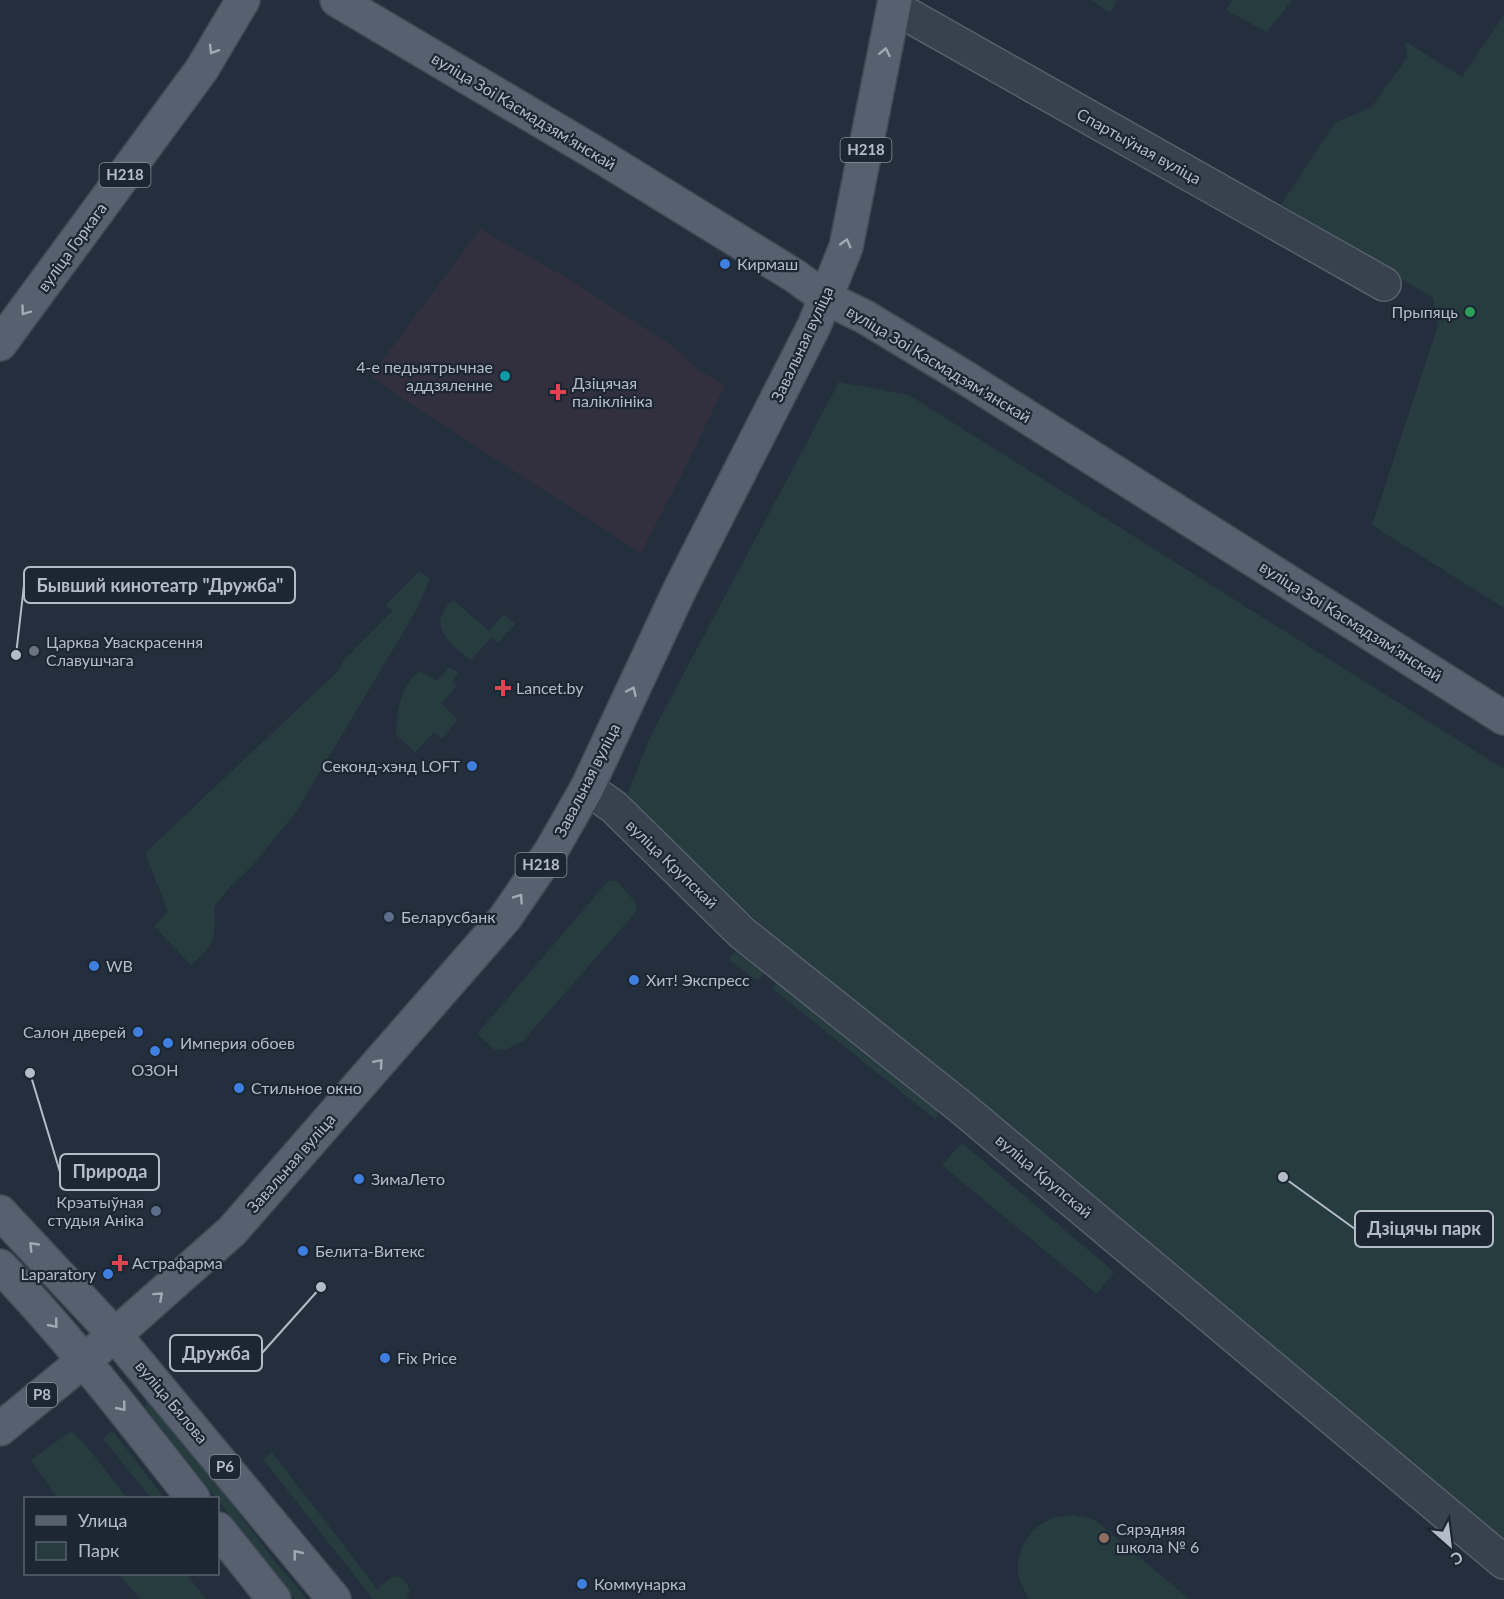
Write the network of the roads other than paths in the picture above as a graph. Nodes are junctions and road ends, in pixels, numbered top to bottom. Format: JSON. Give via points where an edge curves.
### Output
{"nodes":[{"id":1,"x":243,"y":0,"type":"edge"},
{"id":2,"x":337,"y":0,"type":"edge"},
{"id":3,"x":894,"y":4,"type":"edge"},
{"id":4,"x":1384,"y":284,"type":"dead end"},
{"id":5,"x":824,"y":297,"type":"junction"},
{"id":6,"x":0,"y":344,"type":"edge"},
{"id":7,"x":1504,"y":718,"type":"edge"},
{"id":8,"x":587,"y":788,"type":"junction"},
{"id":9,"x":0,"y":1212,"type":"edge"},
{"id":10,"x":0,"y":1266,"type":"edge"},
{"id":11,"x":116,"y":1335,"type":"junction"},
{"id":12,"x":85,"y":1361,"type":"junction"},
{"id":13,"x":0,"y":1429,"type":"edge"},
{"id":14,"x":192,"y":1497,"type":"edge"},
{"id":15,"x":219,"y":1530,"type":"edge"},
{"id":16,"x":1504,"y":1562,"type":"edge"},
{"id":17,"x":274,"y":1599,"type":"edge"},
{"id":18,"x":334,"y":1599,"type":"edge"}],
"edges":[{"from":1,"to":6,"type":"main road","name":"вуліца Горкага","number":"Н218","one_way":true,"via":[[202,69]]},
{"from":2,"to":5,"type":"main road","name":"вуліца Зоі Касмадзямʼянскай","via":[[615,166]]},
{"from":3,"to":4,"type":"street","name":"Спартыўная вуліца"},
{"from":5,"to":3,"type":"main road","name":"Завальная вуліца","number":"Н218","one_way":true,"via":[[846,247]]},
{"from":5,"to":7,"type":"main road","name":"вуліца Зоі Касмадзямʼянскай","via":[[961,375]]},
{"from":8,"to":5,"type":"main road","name":"Завальная вуліца","number":"Н218","one_way":true,"via":[[681,587],[814,326]]},
{"from":11,"to":8,"type":"main road","name":"Завальная вуліца","number":"Н218","one_way":true,"via":[[232,1230],[505,918]]},
{"from":8,"to":16,"type":"street","name":"вуліца Крупскай","via":[[614,807],[741,932],[962,1108]]},
{"from":11,"to":9,"type":"main road","name":"вуліца Бялова","number":"Р6","one_way":true},
{"from":10,"to":12,"type":"main road","one_way":true},
{"from":11,"to":12,"type":"main road","name":"Завальная вуліца","number":"Р8"},
{"from":18,"to":11,"type":"main road","name":"вуліца Бялова","number":"Р6","one_way":true},
{"from":12,"to":13,"type":"main road","name":"Завальная вуліца","number":"Р8"},
{"from":12,"to":14,"type":"main road","one_way":true},
{"from":15,"to":17,"type":"main road"}]}
